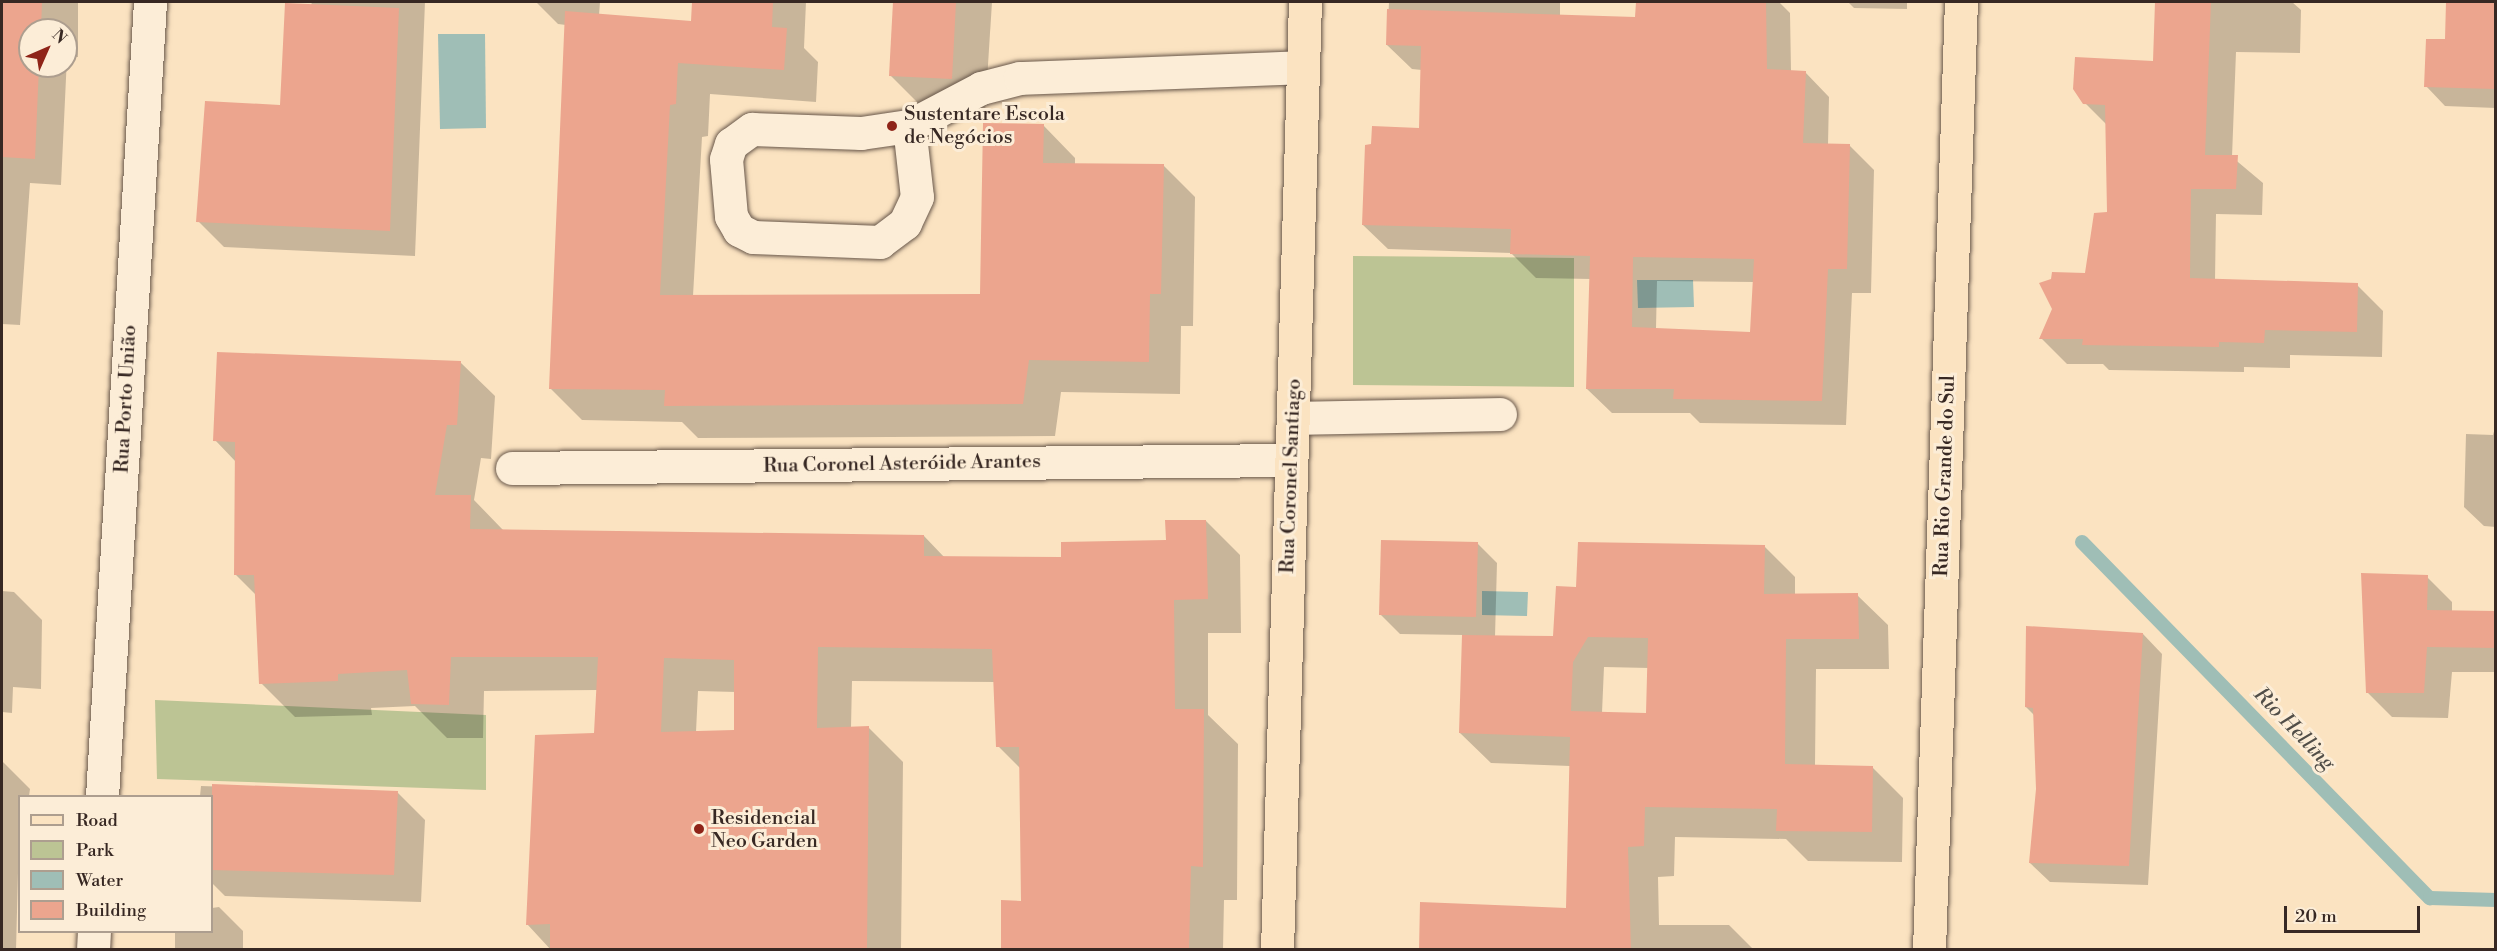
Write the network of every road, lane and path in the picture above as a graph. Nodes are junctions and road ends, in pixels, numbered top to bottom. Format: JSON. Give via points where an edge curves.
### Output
{"nodes":[{"id":1,"x":150,"y":2,"type":"edge"},
{"id":2,"x":1305,"y":2,"type":"edge"},
{"id":3,"x":1961,"y":2,"type":"edge"},
{"id":4,"x":1303,"y":67,"type":"junction"},
{"id":5,"x":909,"y":126,"type":"junction"},
{"id":6,"x":1500,"y":414,"type":"dead end"},
{"id":7,"x":1293,"y":418,"type":"junction"},
{"id":8,"x":1292,"y":460,"type":"junction"},
{"id":9,"x":512,"y":468,"type":"dead end"},
{"id":10,"x":102,"y":795,"type":"edge"},
{"id":11,"x":94,"y":933,"type":"edge"},
{"id":12,"x":93,"y":950,"type":"edge"},
{"id":13,"x":1277,"y":950,"type":"edge"},
{"id":14,"x":1929,"y":950,"type":"edge"}],
"edges":[{"from":1,"to":10,"type":"street","name":"Rua Porto União"},
{"from":2,"to":4,"type":"main road","name":"Rua Coronel Santiago"},
{"from":3,"to":14,"type":"main road","name":"Rua Rio Grande do Sul"},
{"from":4,"to":5,"type":"street","via":[[1020,78],[981,88]]},
{"from":4,"to":7,"type":"main road","name":"Rua Coronel Santiago"},
{"from":5,"to":5,"type":"street","via":[[917,197],[905,223],[880,242],[753,237],[739,230],[731,216],[726,159],[740,134],[752,129],[861,133]]},
{"from":6,"to":7,"type":"street"},
{"from":7,"to":8,"type":"main road","name":"Rua Coronel Santiago"},
{"from":8,"to":9,"type":"street","name":"Rua Coronel Asteróide Arantes"},
{"from":8,"to":13,"type":"main road","name":"Rua Coronel Santiago"},
{"from":11,"to":12,"type":"street"}]}
